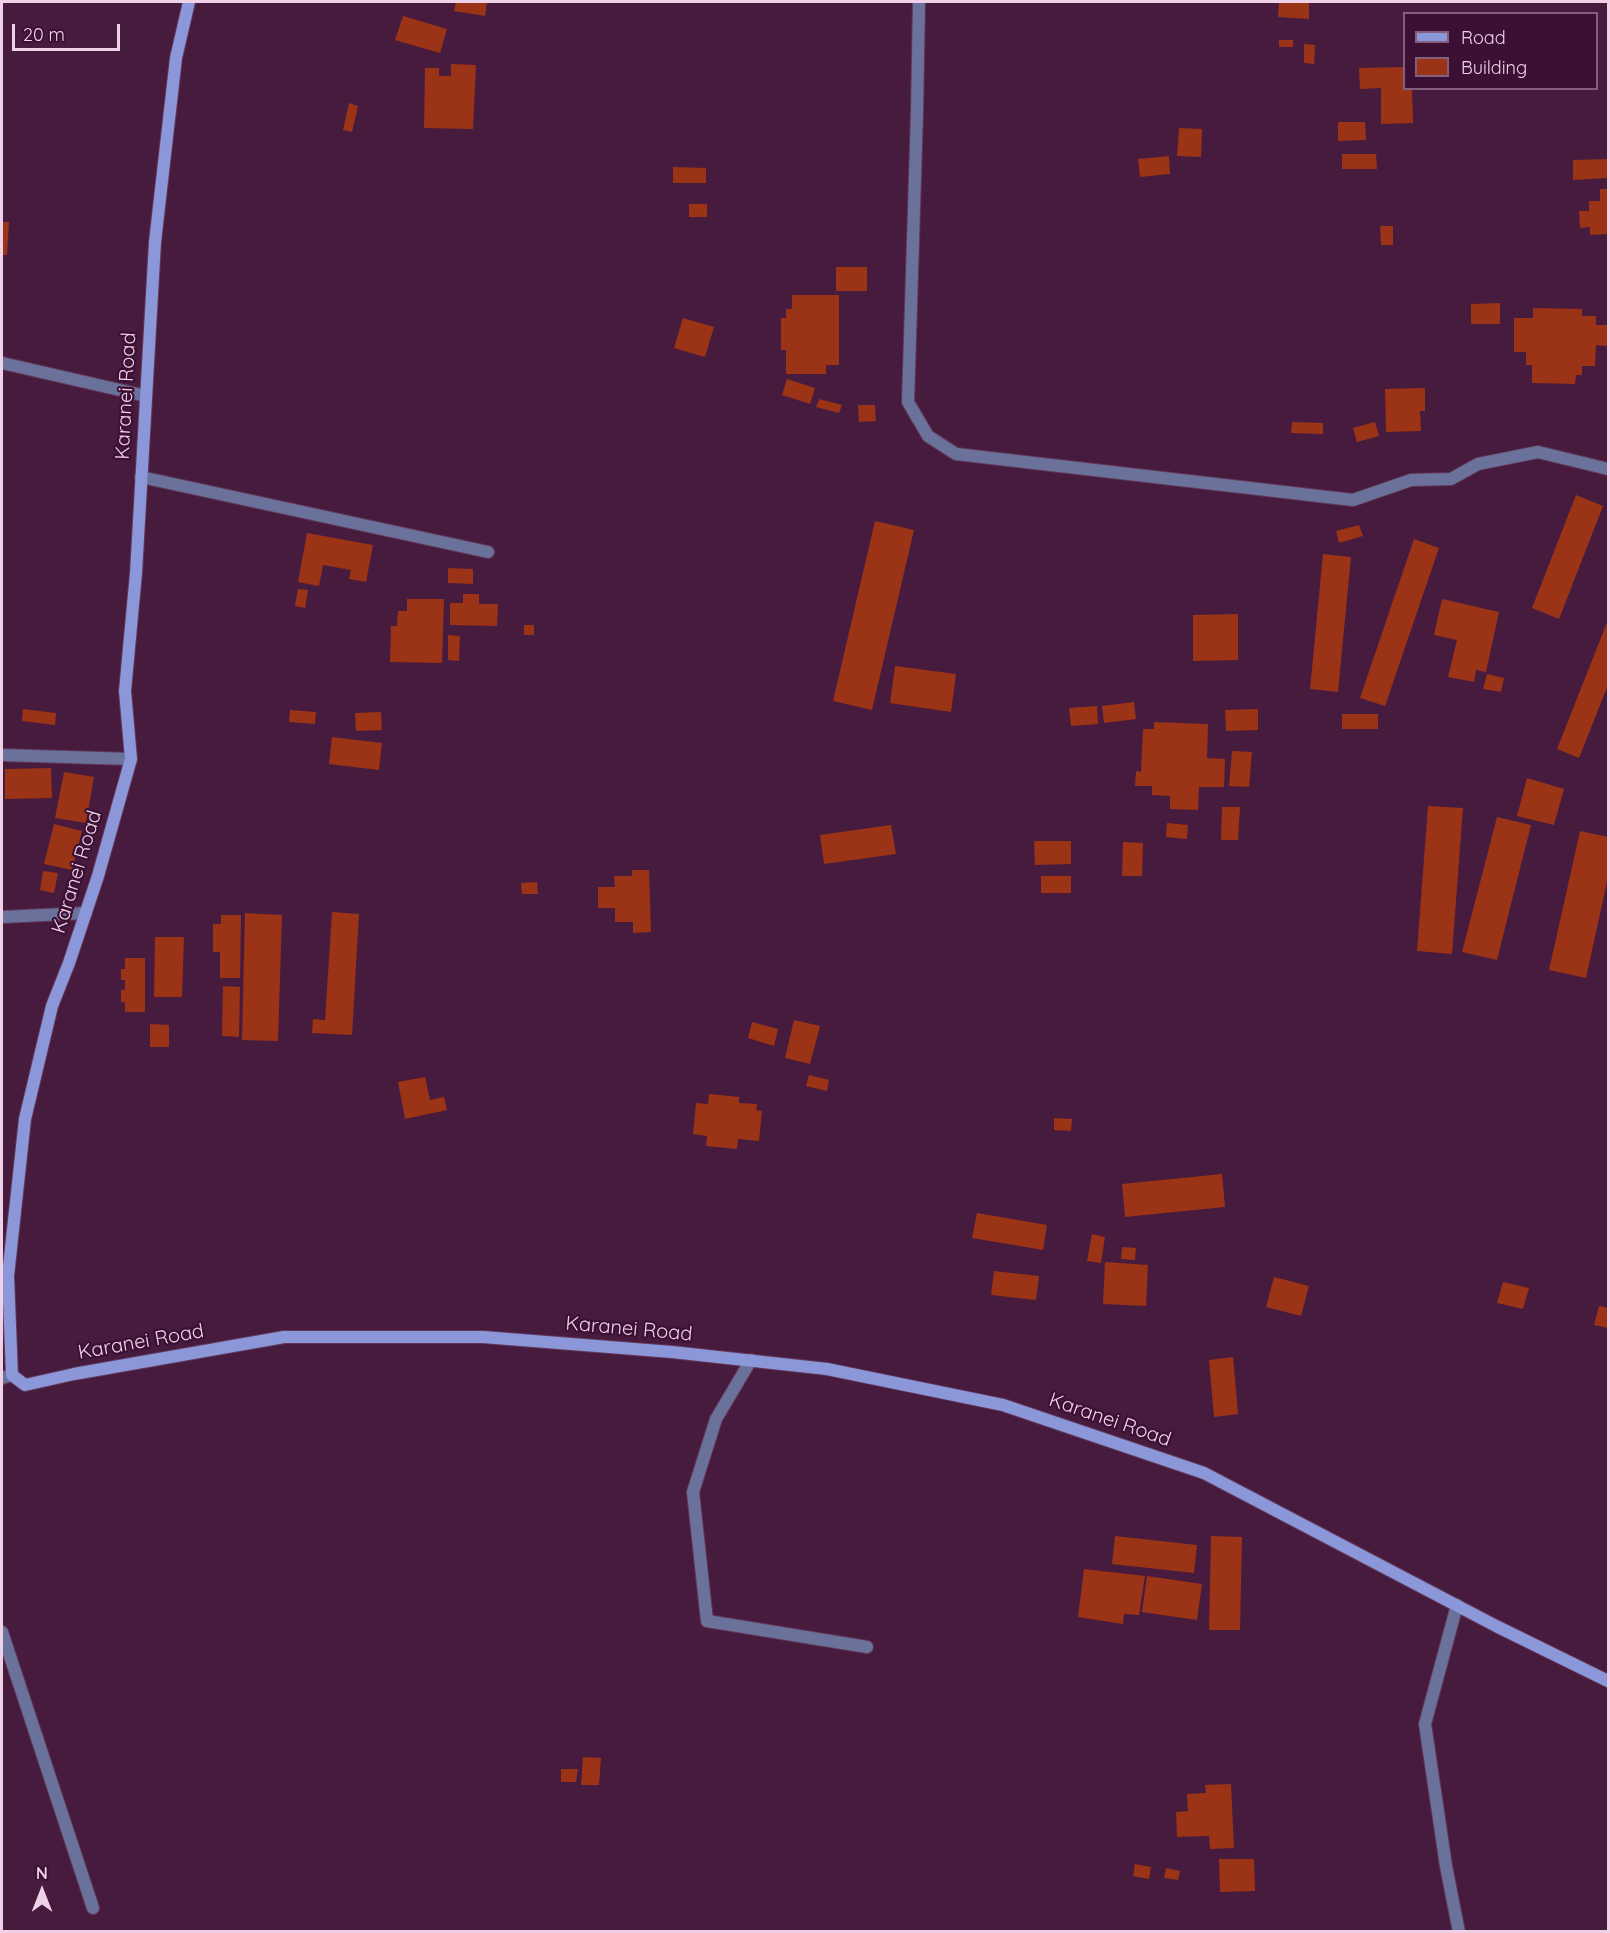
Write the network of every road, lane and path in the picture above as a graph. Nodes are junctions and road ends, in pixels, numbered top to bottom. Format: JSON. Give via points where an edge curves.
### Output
{"nodes":[{"id":1,"x":189,"y":2,"type":"edge"},
{"id":2,"x":919,"y":2,"type":"edge"},
{"id":3,"x":2,"y":363,"type":"edge"},
{"id":4,"x":146,"y":396,"type":"junction"},
{"id":5,"x":1608,"y":469,"type":"edge"},
{"id":6,"x":141,"y":477,"type":"junction"},
{"id":7,"x":488,"y":552,"type":"dead end"},
{"id":8,"x":2,"y":755,"type":"edge"},
{"id":9,"x":131,"y":759,"type":"junction"},
{"id":10,"x":86,"y":914,"type":"junction"},
{"id":11,"x":2,"y":917,"type":"edge"},
{"id":12,"x":751,"y":1360,"type":"junction"},
{"id":13,"x":7,"y":1377,"type":"edge"},
{"id":14,"x":1457,"y":1605,"type":"junction"},
{"id":15,"x":2,"y":1632,"type":"edge"},
{"id":16,"x":867,"y":1647,"type":"dead end"},
{"id":17,"x":1608,"y":1681,"type":"edge"},
{"id":18,"x":93,"y":1908,"type":"dead end"},
{"id":19,"x":1459,"y":1932,"type":"edge"}],
"edges":[{"from":1,"to":4,"type":"street","name":"Karanei Road","via":[[176,58],[154,242]]},
{"from":2,"to":5,"type":"street","via":[[908,402],[928,436],[956,454],[1353,500],[1411,480],[1451,479],[1478,464],[1538,452]]},
{"from":3,"to":4,"type":"street"},
{"from":4,"to":6,"type":"street","name":"Karanei Road"},
{"from":6,"to":7,"type":"street"},
{"from":6,"to":9,"type":"street","name":"Karanei Road","via":[[125,691]]},
{"from":8,"to":9,"type":"street"},
{"from":9,"to":10,"type":"street","name":"Karanei Road"},
{"from":10,"to":11,"type":"street"},
{"from":10,"to":13,"type":"street","name":"Karanei Road","via":[[52,1006],[25,1119],[8,1276]]},
{"from":12,"to":13,"type":"street","name":"Karanei Road","via":[[483,1337],[285,1337],[24,1385]]},
{"from":12,"to":14,"type":"street","name":"Karanei Road","via":[[827,1369],[1003,1405],[1204,1473]]},
{"from":12,"to":16,"type":"street","via":[[716,1419],[693,1492],[707,1621]]},
{"from":14,"to":17,"type":"street","name":"Karanei Road"},
{"from":14,"to":19,"type":"street","via":[[1425,1724]]},
{"from":15,"to":18,"type":"street"}]}
